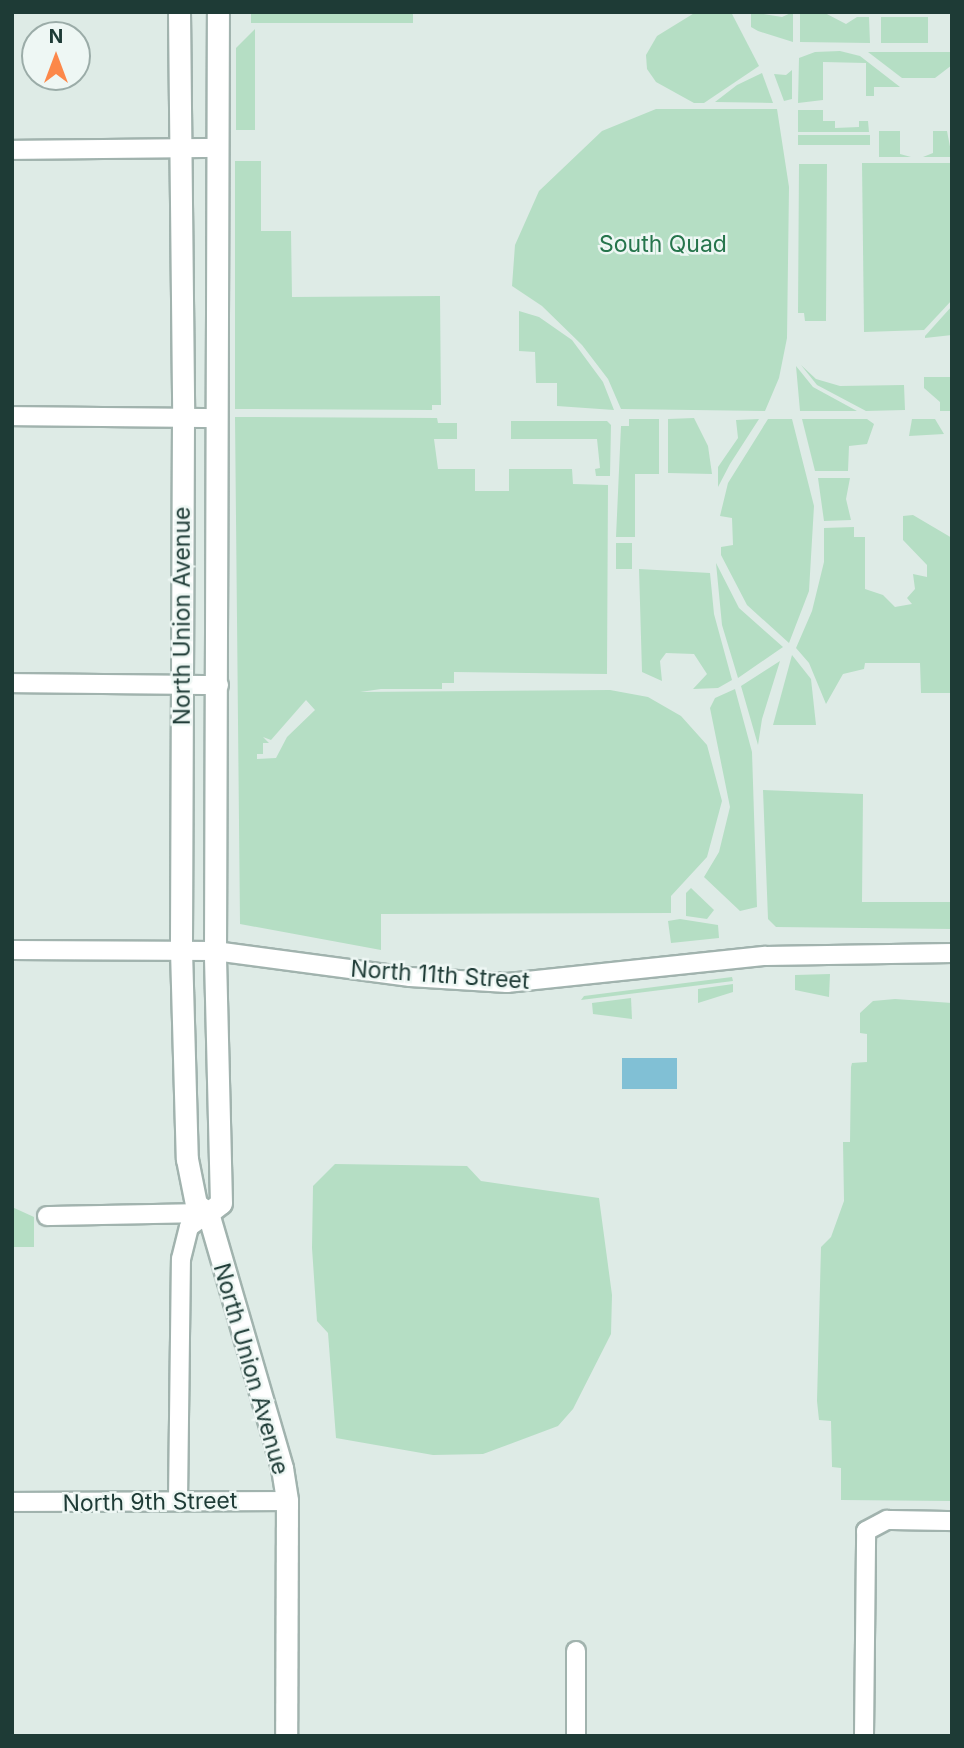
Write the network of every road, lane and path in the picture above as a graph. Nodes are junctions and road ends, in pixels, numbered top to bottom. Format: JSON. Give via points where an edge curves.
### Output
{"nodes":[{"id":1,"x":179,"y":12,"type":"edge"},
{"id":2,"x":218,"y":12,"type":"edge"},
{"id":3,"x":219,"y":148,"type":"junction"},
{"id":4,"x":179,"y":149,"type":"junction"},
{"id":5,"x":12,"y":150,"type":"edge"},
{"id":6,"x":12,"y":416,"type":"edge"},
{"id":7,"x":183,"y":418,"type":"junction"},
{"id":8,"x":218,"y":418,"type":"junction"},
{"id":9,"x":12,"y":682,"type":"edge"},
{"id":10,"x":182,"y":685,"type":"junction"},
{"id":11,"x":219,"y":685,"type":"junction"},
{"id":12,"x":12,"y":950,"type":"edge"},
{"id":13,"x":181,"y":950,"type":"junction"},
{"id":14,"x":215,"y":951,"type":"junction"},
{"id":15,"x":952,"y":953,"type":"edge"},
{"id":16,"x":208,"y":1213,"type":"junction"},
{"id":17,"x":47,"y":1216,"type":"dead end"},
{"id":18,"x":178,"y":1501,"type":"junction"},
{"id":19,"x":287,"y":1501,"type":"junction"},
{"id":20,"x":12,"y":1502,"type":"edge"},
{"id":21,"x":952,"y":1521,"type":"edge"},
{"id":22,"x":576,"y":1651,"type":"dead end"},
{"id":23,"x":286,"y":1736,"type":"edge"},
{"id":24,"x":576,"y":1736,"type":"edge"},
{"id":25,"x":864,"y":1736,"type":"edge"}],
"edges":[{"from":1,"to":4,"type":"street","name":"North Union Avenue"},
{"from":2,"to":3,"type":"street","name":"North Union Avenue"},
{"from":3,"to":4,"type":"street"},
{"from":3,"to":8,"type":"street","name":"North Union Avenue"},
{"from":4,"to":5,"type":"street"},
{"from":4,"to":7,"type":"street","name":"North Union Avenue"},
{"from":6,"to":7,"type":"street"},
{"from":7,"to":8,"type":"street"},
{"from":7,"to":10,"type":"street","name":"North Union Avenue"},
{"from":8,"to":11,"type":"street","name":"North Union Avenue"},
{"from":9,"to":10,"type":"street"},
{"from":10,"to":11,"type":"street"},
{"from":10,"to":13,"type":"street","name":"North Union Avenue"},
{"from":11,"to":14,"type":"street","name":"North Union Avenue"},
{"from":12,"to":13,"type":"street","name":"North 11th Street"},
{"from":13,"to":14,"type":"street","name":"North 11th Street"},
{"from":13,"to":16,"type":"street","name":"North Union Avenue","via":[[187,1159],[197,1204]]},
{"from":14,"to":15,"type":"street","name":"North 11th Street","via":[[410,977],[507,983],[766,956]]},
{"from":14,"to":16,"type":"street","name":"North Union Avenue","via":[[221,1203]]},
{"from":16,"to":17,"type":"street"},
{"from":16,"to":18,"type":"street","name":"North Union Avenue","via":[[189,1227],[181,1259]]},
{"from":16,"to":19,"type":"street","name":"North Union Avenue","via":[[258,1380]]},
{"from":18,"to":19,"type":"street","name":"North 9th Street"},
{"from":18,"to":20,"type":"street","name":"North 9th Street"},
{"from":19,"to":23,"type":"street","name":"North Union Avenue"},
{"from":21,"to":25,"type":"street","via":[[887,1520],[866,1531]]},
{"from":22,"to":24,"type":"street"}]}
